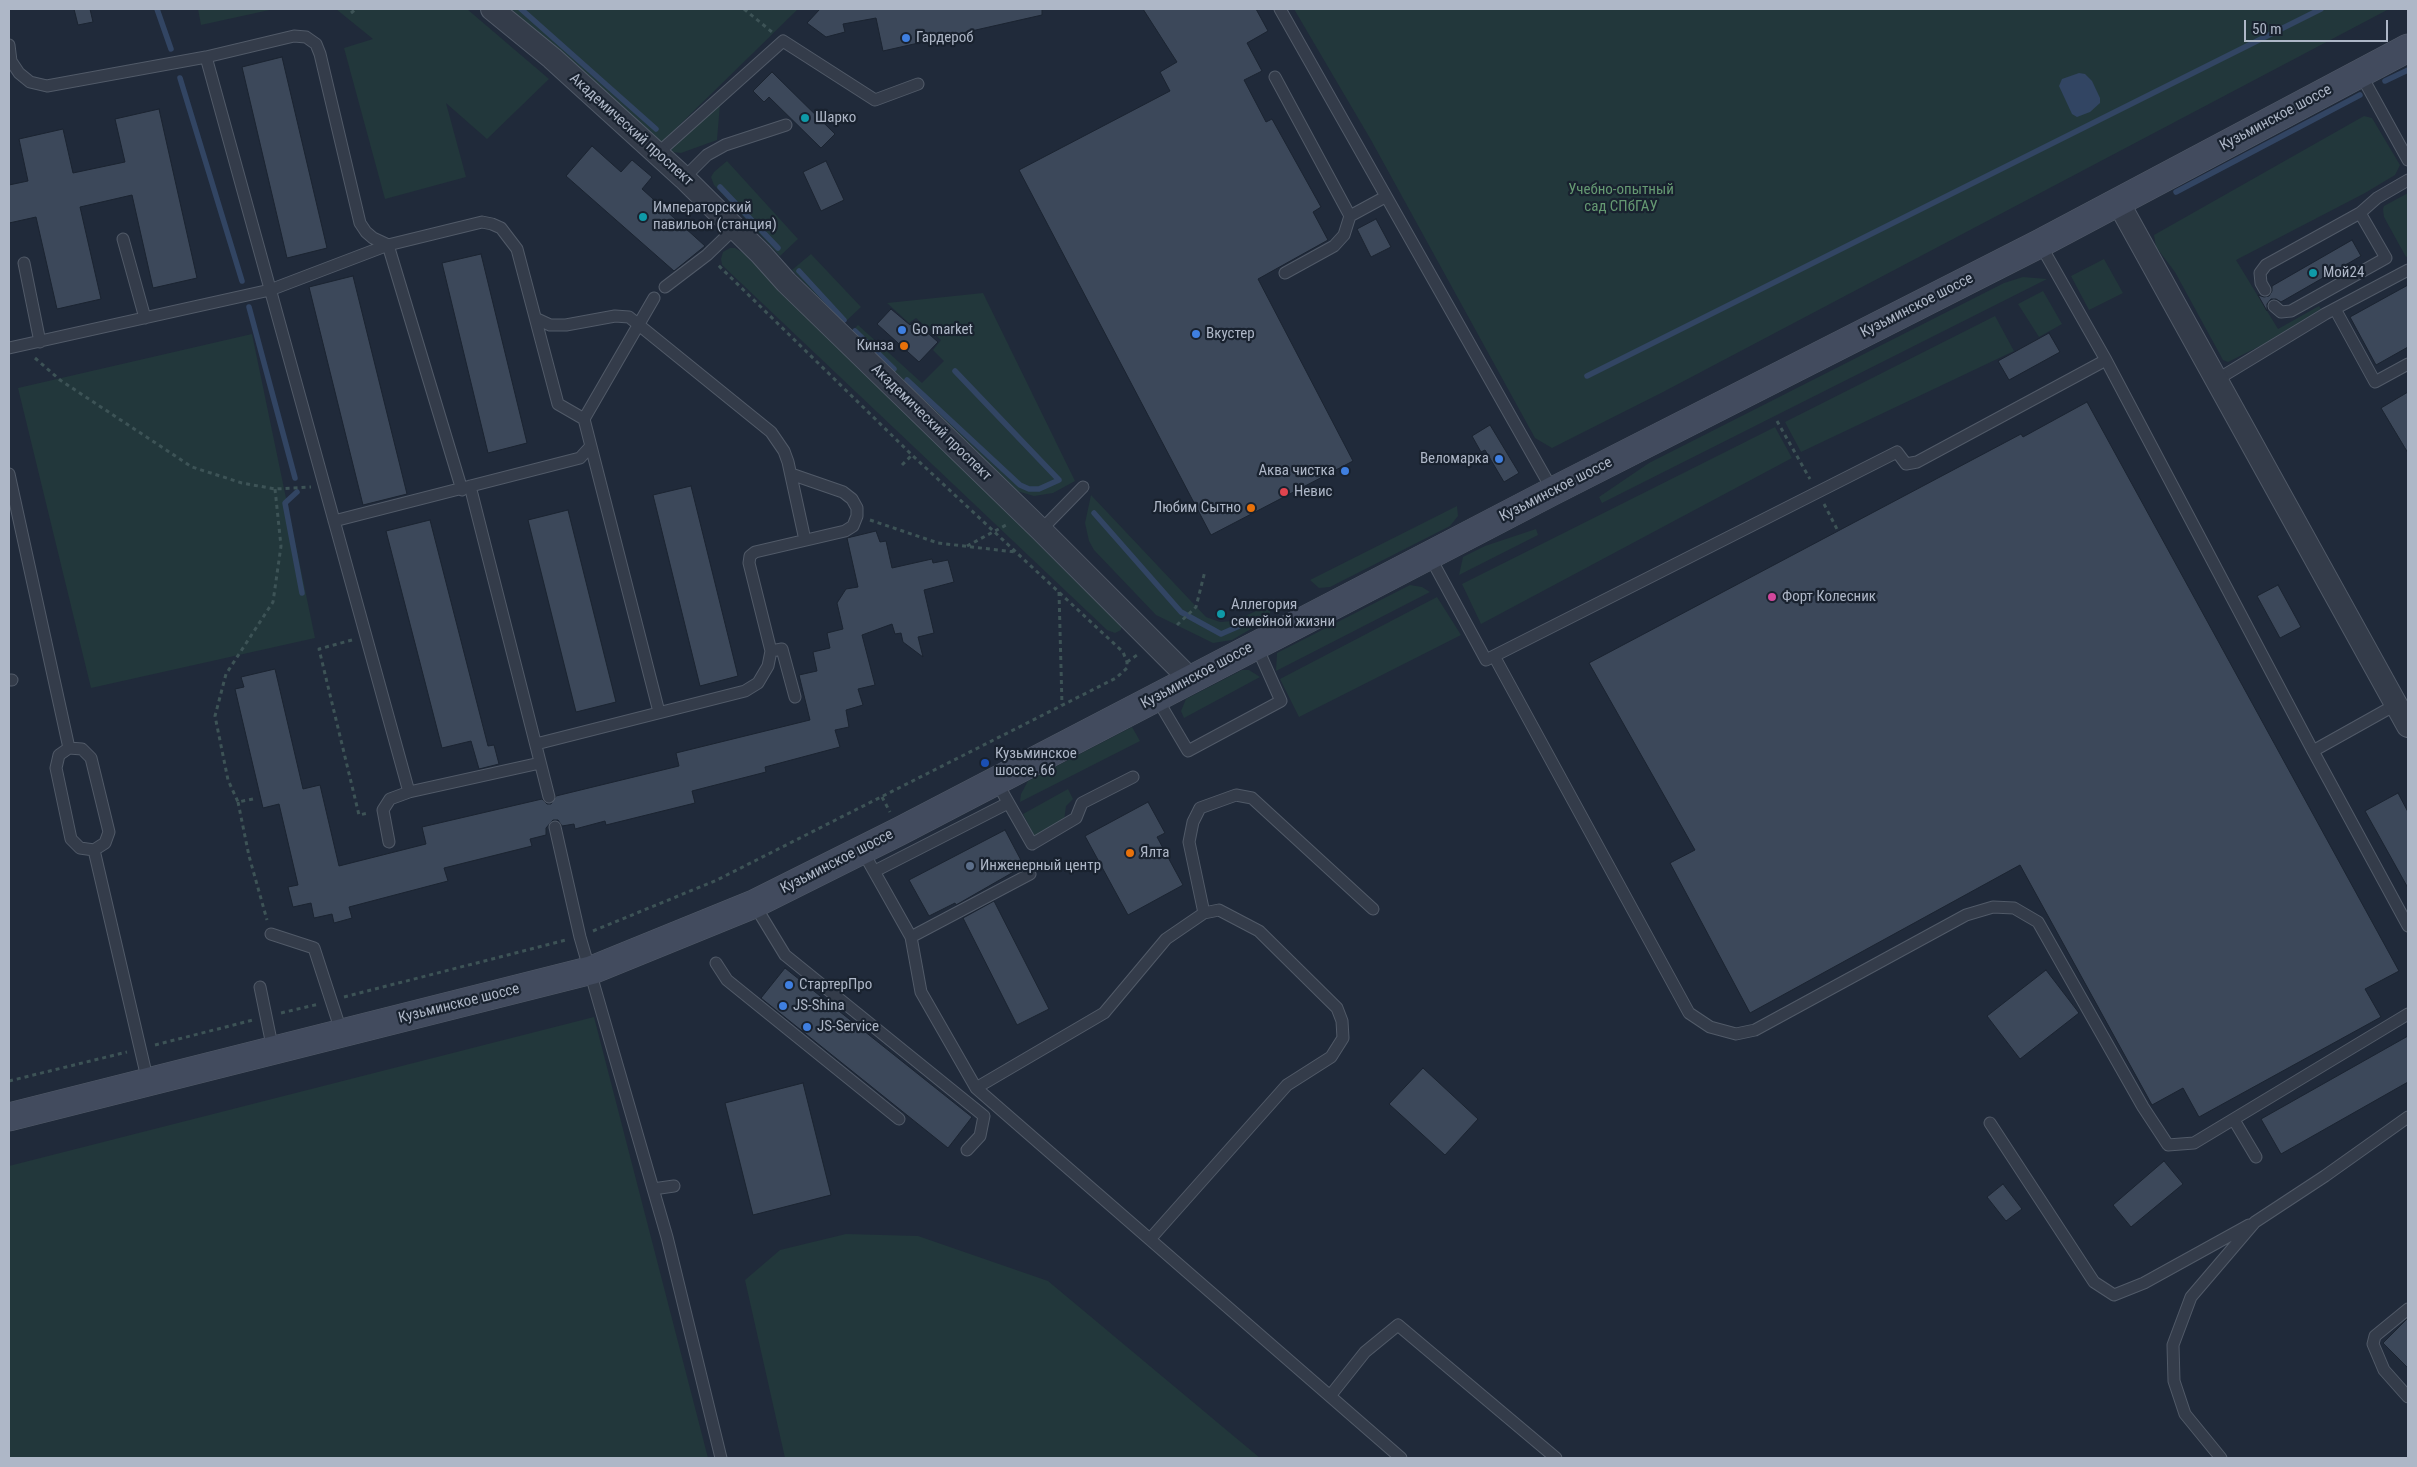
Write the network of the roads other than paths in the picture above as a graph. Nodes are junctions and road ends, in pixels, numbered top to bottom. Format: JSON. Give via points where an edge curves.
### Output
{"nodes":[{"id":1,"x":492,"y":9,"type":"edge"},
{"id":2,"x":1280,"y":9,"type":"edge"},
{"id":3,"x":9,"y":45,"type":"edge"},
{"id":4,"x":2408,"y":48,"type":"edge"},
{"id":5,"x":206,"y":57,"type":"junction"},
{"id":6,"x":2360,"y":73,"type":"junction"},
{"id":7,"x":1275,"y":77,"type":"dead end"},
{"id":8,"x":918,"y":84,"type":"dead end"},
{"id":9,"x":786,"y":125,"type":"dead end"},
{"id":10,"x":658,"y":153,"type":"junction"},
{"id":11,"x":2408,"y":160,"type":"edge"},
{"id":12,"x":684,"y":178,"type":"junction"},
{"id":13,"x":2408,"y":180,"type":"edge"},
{"id":14,"x":1384,"y":197,"type":"junction"},
{"id":15,"x":2118,"y":202,"type":"junction"},
{"id":16,"x":2360,"y":213,"type":"junction"},
{"id":17,"x":1350,"y":216,"type":"junction"},
{"id":18,"x":735,"y":228,"type":"junction"},
{"id":19,"x":123,"y":239,"type":"dead end"},
{"id":20,"x":2040,"y":244,"type":"junction"},
{"id":21,"x":388,"y":245,"type":"junction"},
{"id":22,"x":24,"y":262,"type":"dead end"},
{"id":23,"x":2408,"y":270,"type":"edge"},
{"id":24,"x":1285,"y":273,"type":"dead end"},
{"id":25,"x":666,"y":287,"type":"dead end"},
{"id":26,"x":270,"y":290,"type":"junction"},
{"id":27,"x":2265,"y":290,"type":"dead end"},
{"id":28,"x":654,"y":298,"type":"dead end"},
{"id":29,"x":2274,"y":306,"type":"dead end"},
{"id":30,"x":2335,"y":309,"type":"junction"},
{"id":31,"x":145,"y":318,"type":"junction"},
{"id":32,"x":537,"y":319,"type":"junction"},
{"id":33,"x":639,"y":324,"type":"junction"},
{"id":34,"x":40,"y":342,"type":"junction"},
{"id":35,"x":15,"y":347,"type":"edge"},
{"id":36,"x":2106,"y":360,"type":"junction"},
{"id":37,"x":2408,"y":364,"type":"edge"},
{"id":38,"x":2218,"y":379,"type":"junction"},
{"id":39,"x":584,"y":419,"type":"junction"},
{"id":40,"x":590,"y":447,"type":"junction"},
{"id":41,"x":9,"y":474,"type":"edge"},
{"id":42,"x":791,"y":474,"type":"junction"},
{"id":43,"x":1083,"y":487,"type":"dead end"},
{"id":44,"x":466,"y":488,"type":"junction"},
{"id":45,"x":1553,"y":491,"type":"junction"},
{"id":46,"x":334,"y":521,"type":"junction"},
{"id":47,"x":1041,"y":530,"type":"junction"},
{"id":48,"x":805,"y":540,"type":"junction"},
{"id":49,"x":1429,"y":555,"type":"junction"},
{"id":50,"x":1256,"y":645,"type":"junction"},
{"id":51,"x":771,"y":651,"type":"junction"},
{"id":52,"x":1494,"y":656,"type":"junction"},
{"id":53,"x":1190,"y":679,"type":"junction"},
{"id":54,"x":795,"y":696,"type":"dead end"},
{"id":55,"x":1156,"y":697,"type":"junction"},
{"id":56,"x":2397,"y":704,"type":"junction"},
{"id":57,"x":659,"y":712,"type":"junction"},
{"id":58,"x":2408,"y":726,"type":"edge"},
{"id":59,"x":536,"y":744,"type":"junction"},
{"id":60,"x":69,"y":748,"type":"junction"},
{"id":61,"x":2313,"y":752,"type":"junction"},
{"id":62,"x":540,"y":763,"type":"junction"},
{"id":63,"x":1133,"y":777,"type":"dead end"},
{"id":64,"x":409,"y":792,"type":"junction"},
{"id":65,"x":1002,"y":792,"type":"junction"},
{"id":66,"x":549,"y":797,"type":"dead end"},
{"id":67,"x":555,"y":827,"type":"dead end"},
{"id":68,"x":390,"y":842,"type":"dead end"},
{"id":69,"x":94,"y":850,"type":"junction"},
{"id":70,"x":868,"y":860,"type":"junction"},
{"id":71,"x":1030,"y":874,"type":"dead end"},
{"id":72,"x":754,"y":904,"type":"junction"},
{"id":73,"x":1373,"y":909,"type":"dead end"},
{"id":74,"x":1204,"y":913,"type":"junction"},
{"id":75,"x":2408,"y":926,"type":"edge"},
{"id":76,"x":271,"y":934,"type":"road end"},
{"id":77,"x":911,"y":936,"type":"junction"},
{"id":78,"x":716,"y":963,"type":"dead end"},
{"id":79,"x":592,"y":970,"type":"junction"},
{"id":80,"x":260,"y":987,"type":"dead end"},
{"id":81,"x":2408,"y":1014,"type":"edge"},
{"id":82,"x":342,"y":1034,"type":"junction"},
{"id":83,"x":273,"y":1050,"type":"junction"},
{"id":84,"x":148,"y":1082,"type":"junction"},
{"id":85,"x":976,"y":1088,"type":"junction"},
{"id":86,"x":9,"y":1117,"type":"edge"},
{"id":87,"x":2408,"y":1117,"type":"edge"},
{"id":88,"x":899,"y":1119,"type":"dead end"},
{"id":89,"x":2234,"y":1120,"type":"junction"},
{"id":90,"x":1990,"y":1123,"type":"dead end"},
{"id":91,"x":967,"y":1150,"type":"dead end"},
{"id":92,"x":2256,"y":1157,"type":"dead end"},
{"id":93,"x":674,"y":1186,"type":"dead end"},
{"id":94,"x":653,"y":1189,"type":"junction"},
{"id":95,"x":2254,"y":1222,"type":"junction"},
{"id":96,"x":1151,"y":1238,"type":"junction"},
{"id":97,"x":2408,"y":1309,"type":"edge"},
{"id":98,"x":1330,"y":1396,"type":"junction"},
{"id":99,"x":2408,"y":1397,"type":"edge"},
{"id":100,"x":721,"y":1458,"type":"edge"},
{"id":101,"x":1401,"y":1458,"type":"edge"},
{"id":102,"x":1556,"y":1458,"type":"edge"},
{"id":103,"x":2221,"y":1458,"type":"edge"}],
"edges":[{"from":1,"to":10,"type":"street","name":"Академический проспект"},
{"from":2,"to":14,"type":"lane"},
{"from":3,"to":5,"type":"lane","via":[[10,61],[19,73],[30,82],[46,86]]},
{"from":4,"to":6,"type":"main road","name":"Кузьминское шоссе"},
{"from":5,"to":21,"type":"lane","via":[[294,36],[306,37],[316,44],[360,223],[366,232]]},
{"from":5,"to":26,"type":"lane"},
{"from":6,"to":11,"type":"lane"},
{"from":6,"to":15,"type":"main road","name":"Кузьминское шоссе"},
{"from":7,"to":17,"type":"lane"},
{"from":8,"to":10,"type":"lane","via":[[875,100],[783,41]]},
{"from":9,"to":12,"type":"lane","via":[[725,145],[707,155]]},
{"from":10,"to":12,"type":"street","name":"Академический проспект"},
{"from":12,"to":18,"type":"street","name":"Академический проспект"},
{"from":13,"to":16,"type":"lane","via":[[2377,198]]},
{"from":14,"to":17,"type":"lane"},
{"from":14,"to":45,"type":"lane"},
{"from":15,"to":20,"type":"main road","name":"Кузьминское шоссе"},
{"from":15,"to":38,"type":"street"},
{"from":16,"to":27,"type":"lane","via":[[2266,265],[2260,273]]},
{"from":16,"to":29,"type":"lane","via":[[2386,258],[2291,311],[2281,312]]},
{"from":17,"to":24,"type":"lane","via":[[1344,235],[1334,246]]},
{"from":18,"to":25,"type":"lane"},
{"from":18,"to":47,"type":"street","name":"Академический проспект","via":[[786,282]]},
{"from":19,"to":31,"type":"lane"},
{"from":20,"to":36,"type":"lane"},
{"from":20,"to":45,"type":"main road","name":"Кузьминское шоссе"},
{"from":21,"to":26,"type":"lane"},
{"from":21,"to":32,"type":"lane","via":[[482,222],[501,228],[517,249]]},
{"from":21,"to":44,"type":"lane"},
{"from":22,"to":34,"type":"lane"},
{"from":23,"to":30,"type":"lane"},
{"from":26,"to":31,"type":"lane"},
{"from":26,"to":46,"type":"lane"},
{"from":28,"to":33,"type":"lane"},
{"from":30,"to":37,"type":"lane","via":[[2375,382]]},
{"from":30,"to":38,"type":"lane"},
{"from":31,"to":34,"type":"lane"},
{"from":32,"to":33,"type":"lane","via":[[550,325],[566,325],[615,316],[629,317]]},
{"from":32,"to":39,"type":"lane","via":[[558,404]]},
{"from":33,"to":39,"type":"lane"},
{"from":33,"to":42,"type":"lane","via":[[771,432],[784,451]]},
{"from":34,"to":35,"type":"lane"},
{"from":36,"to":52,"type":"lane","via":[[1917,462],[1906,464],[1897,452]]},
{"from":36,"to":61,"type":"lane"},
{"from":38,"to":56,"type":"street"},
{"from":39,"to":40,"type":"lane"},
{"from":40,"to":44,"type":"lane","via":[[580,458]]},
{"from":40,"to":57,"type":"lane"},
{"from":41,"to":60,"type":"lane"},
{"from":42,"to":48,"type":"lane"},
{"from":42,"to":48,"type":"lane","via":[[843,492],[857,508],[853,526],[845,531]]},
{"from":43,"to":47,"type":"lane"},
{"from":44,"to":46,"type":"lane"},
{"from":44,"to":59,"type":"lane"},
{"from":45,"to":49,"type":"main road","name":"Кузьминское шоссе"},
{"from":46,"to":64,"type":"lane"},
{"from":47,"to":53,"type":"street","name":"Академический проспект"},
{"from":48,"to":51,"type":"lane","via":[[750,556]]},
{"from":49,"to":50,"type":"main road","name":"Кузьминское шоссе"},
{"from":49,"to":52,"type":"lane","via":[[1486,660]]},
{"from":50,"to":53,"type":"main road","name":"Кузьминское шоссе"},
{"from":50,"to":55,"type":"lane","via":[[1281,702],[1188,751]]},
{"from":51,"to":54,"type":"lane","via":[[782,648]]},
{"from":51,"to":57,"type":"lane","via":[[768,666],[758,683],[745,691]]},
{"from":52,"to":89,"type":"lane","via":[[1689,1013],[1710,1028],[1736,1034],[1755,1030],[1966,915],[1993,907],[2014,908],[2038,922],[2168,1145],[2194,1143]]},
{"from":53,"to":55,"type":"main road","name":"Кузьминское шоссе"},
{"from":55,"to":65,"type":"main road","name":"Кузьминское шоссе"},
{"from":56,"to":58,"type":"street"},
{"from":56,"to":61,"type":"lane"},
{"from":57,"to":59,"type":"lane"},
{"from":59,"to":62,"type":"lane"},
{"from":60,"to":69,"type":"lane","via":[[59,755],[56,768],[71,839],[80,848]]},
{"from":60,"to":69,"type":"lane","via":[[82,749],[91,758],[109,832],[104,843]]},
{"from":61,"to":75,"type":"lane"},
{"from":62,"to":64,"type":"lane"},
{"from":62,"to":66,"type":"lane"},
{"from":63,"to":65,"type":"lane","via":[[1082,803],[1076,818],[1032,844]]},
{"from":64,"to":68,"type":"lane","via":[[390,799],[383,810]]},
{"from":65,"to":70,"type":"main road","name":"Кузьминское шоссе"},
{"from":67,"to":79,"type":"lane","via":[[580,937]]},
{"from":69,"to":84,"type":"lane"},
{"from":70,"to":72,"type":"main road","name":"Кузьминское шоссе"},
{"from":70,"to":77,"type":"lane"},
{"from":71,"to":77,"type":"lane"},
{"from":72,"to":79,"type":"main road","name":"Кузьминское шоссе"},
{"from":72,"to":91,"type":"lane","via":[[785,955],[984,1116],[980,1136]]},
{"from":73,"to":74,"type":"lane","via":[[1252,798],[1236,795],[1200,808],[1193,822],[1189,842]]},
{"from":74,"to":85,"type":"lane","via":[[1166,939],[1104,1013]]},
{"from":74,"to":96,"type":"lane","via":[[1219,910],[1259,931],[1338,1008],[1343,1038],[1331,1058],[1287,1086]]},
{"from":76,"to":82,"type":"lane","via":[[314,948]]},
{"from":77,"to":85,"type":"lane","via":[[921,992]]},
{"from":78,"to":88,"type":"lane","via":[[727,980]]},
{"from":79,"to":82,"type":"main road","name":"Кузьминское шоссе"},
{"from":79,"to":94,"type":"lane"},
{"from":80,"to":83,"type":"lane"},
{"from":81,"to":89,"type":"lane"},
{"from":82,"to":83,"type":"main road","name":"Кузьминское шоссе"},
{"from":83,"to":84,"type":"main road","name":"Кузьминское шоссе"},
{"from":84,"to":86,"type":"main road","name":"Кузьминское шоссе"},
{"from":85,"to":96,"type":"lane"},
{"from":87,"to":95,"type":"lane"},
{"from":89,"to":92,"type":"lane"},
{"from":90,"to":95,"type":"lane","via":[[2094,1282],[2114,1295],[2144,1283]]},
{"from":93,"to":94,"type":"lane"},
{"from":94,"to":100,"type":"lane"},
{"from":95,"to":103,"type":"lane","via":[[2191,1297],[2173,1345],[2174,1381],[2185,1414]]},
{"from":96,"to":98,"type":"lane"},
{"from":97,"to":99,"type":"lane","via":[[2375,1336],[2373,1344],[2384,1370]]},
{"from":98,"to":101,"type":"lane"},
{"from":98,"to":102,"type":"lane","via":[[1365,1352],[1398,1325]]}]}
